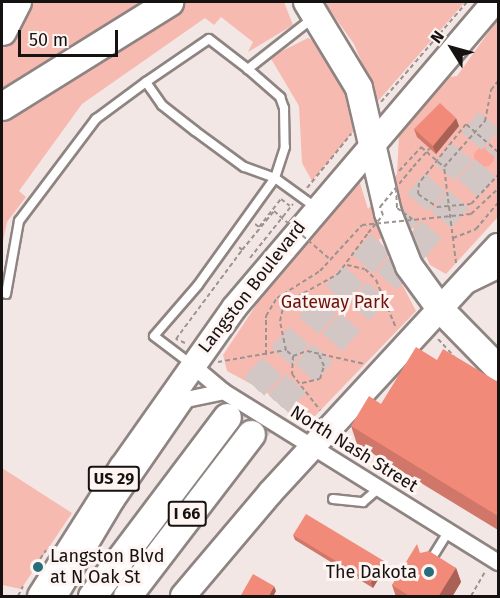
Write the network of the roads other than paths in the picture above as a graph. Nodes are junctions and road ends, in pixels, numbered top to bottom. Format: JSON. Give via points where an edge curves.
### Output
{"nodes":[{"id":1,"x":17,"y":2,"type":"edge"},
{"id":2,"x":169,"y":2,"type":"edge"},
{"id":3,"x":494,"y":2,"type":"edge"},
{"id":4,"x":312,"y":9,"type":"edge"},
{"id":5,"x":2,"y":31,"type":"edge"},
{"id":6,"x":249,"y":69,"type":"junction"},
{"id":7,"x":146,"y":82,"type":"junction"},
{"id":8,"x":2,"y":106,"type":"edge"},
{"id":9,"x":363,"y":135,"type":"junction"},
{"id":10,"x":275,"y":178,"type":"junction"},
{"id":11,"x":312,"y":196,"type":"junction"},
{"id":12,"x":498,"y":246,"type":"edge"},
{"id":13,"x":498,"y":270,"type":"edge"},
{"id":14,"x":459,"y":277,"type":"junction"},
{"id":15,"x":6,"y":294,"type":"dead end"},
{"id":16,"x":441,"y":310,"type":"junction"},
{"id":17,"x":189,"y":354,"type":"junction"},
{"id":18,"x":498,"y":368,"type":"edge"},
{"id":19,"x":225,"y":404,"type":"junction"},
{"id":20,"x":251,"y":434,"type":"tunnel mouth"},
{"id":21,"x":312,"y":447,"type":"junction"},
{"id":22,"x":379,"y":488,"type":"junction"},
{"id":23,"x":333,"y":499,"type":"dead end"},
{"id":24,"x":449,"y":531,"type":"junction"},
{"id":25,"x":429,"y":563,"type":"edge"},
{"id":26,"x":493,"y":566,"type":"edge"},
{"id":27,"x":40,"y":597,"type":"edge"},
{"id":28,"x":59,"y":597,"type":"edge"},
{"id":29,"x":92,"y":597,"type":"edge"},
{"id":30,"x":127,"y":597,"type":"edge"},
{"id":31,"x":183,"y":597,"type":"edge"}],
"edges":[{"from":1,"to":5,"type":"highway"},
{"from":2,"to":8,"type":"highway"},
{"from":3,"to":9,"type":"main road","name":"Langston Boulevard"},
{"from":4,"to":6,"type":"lane"},
{"from":4,"to":9,"type":"highway","via":[[355,76]]},
{"from":6,"to":7,"type":"lane","via":[[209,39]]},
{"from":6,"to":10,"type":"lane","via":[[280,96],[284,108],[285,147]]},
{"from":7,"to":10,"type":"lane","via":[[162,105],[195,131],[244,167]]},
{"from":7,"to":15,"type":"lane","via":[[96,119],[19,221]]},
{"from":9,"to":11,"type":"main road","name":"Langston Boulevard","number":"US 29"},
{"from":9,"to":16,"type":"highway","via":[[399,246]]},
{"from":10,"to":11,"type":"lane"},
{"from":10,"to":17,"type":"lane","via":[[198,285],[154,336]]},
{"from":11,"to":17,"type":"main road","name":"Langston Boulevard","number":"US 29"},
{"from":12,"to":14,"type":"main road"},
{"from":13,"to":14,"type":"street"},
{"from":14,"to":16,"type":"main road"},
{"from":16,"to":18,"type":"highway"},
{"from":16,"to":21,"type":"main road"},
{"from":17,"to":19,"type":"street","name":"North Nash Street"},
{"from":17,"to":27,"type":"main road","name":"Langston Boulevard","number":"US 29"},
{"from":19,"to":21,"type":"street","name":"North Nash Street"},
{"from":19,"to":28,"type":"street","via":[[186,399],[114,502]]},
{"from":19,"to":29,"type":"highway","number":"I 66"},
{"from":20,"to":30,"type":"highway","number":"I 66"},
{"from":21,"to":22,"type":"street","name":"North Nash Street"},
{"from":21,"to":31,"type":"main road"},
{"from":22,"to":23,"type":"lane","via":[[363,502]]},
{"from":22,"to":24,"type":"street","name":"North Nash Street"},
{"from":24,"to":25,"type":"lane"},
{"from":24,"to":26,"type":"street","name":"North Nash Street"}]}
